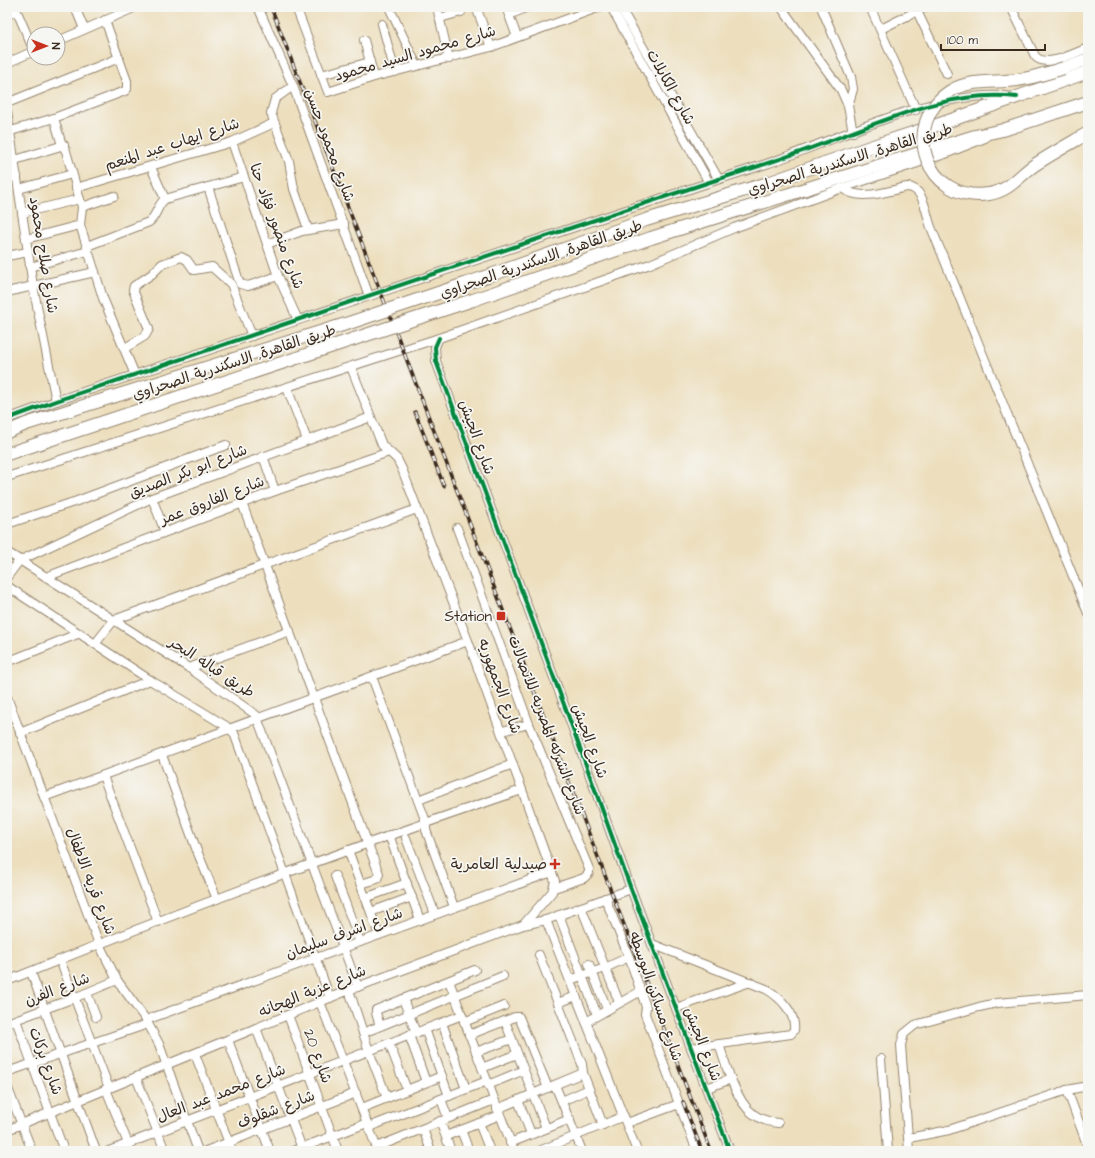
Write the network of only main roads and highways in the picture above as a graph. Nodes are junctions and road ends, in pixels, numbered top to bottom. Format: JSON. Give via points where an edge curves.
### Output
{"nodes":[{"id":1,"x":1088,"y":59,"type":"edge"},
{"id":2,"x":1088,"y":72,"type":"edge"},
{"id":3,"x":1088,"y":102,"type":"edge"},
{"id":4,"x":1088,"y":132,"type":"edge"},
{"id":5,"x":7,"y":432,"type":"edge"},
{"id":6,"x":7,"y":454,"type":"edge"}],
"edges":[{"from":1,"to":4,"type":"highway","bridge":true,"via":[[1026,79],[968,84],[950,91],[936,104],[926,121],[923,141],[926,161],[938,178],[954,190],[973,195],[993,194],[1010,187],[1035,164]]},
{"from":2,"to":5,"type":"highway","name":"طريق القاهرة, الاسكندرية الصحراوي","bridge":true,"via":[[765,184],[646,220],[349,323],[41,419]]},
{"from":3,"to":6,"type":"highway","name":"طريق القاهرة, الاسكندرية الصحراوي","bridge":true,"via":[[678,229],[473,300]]}]}
